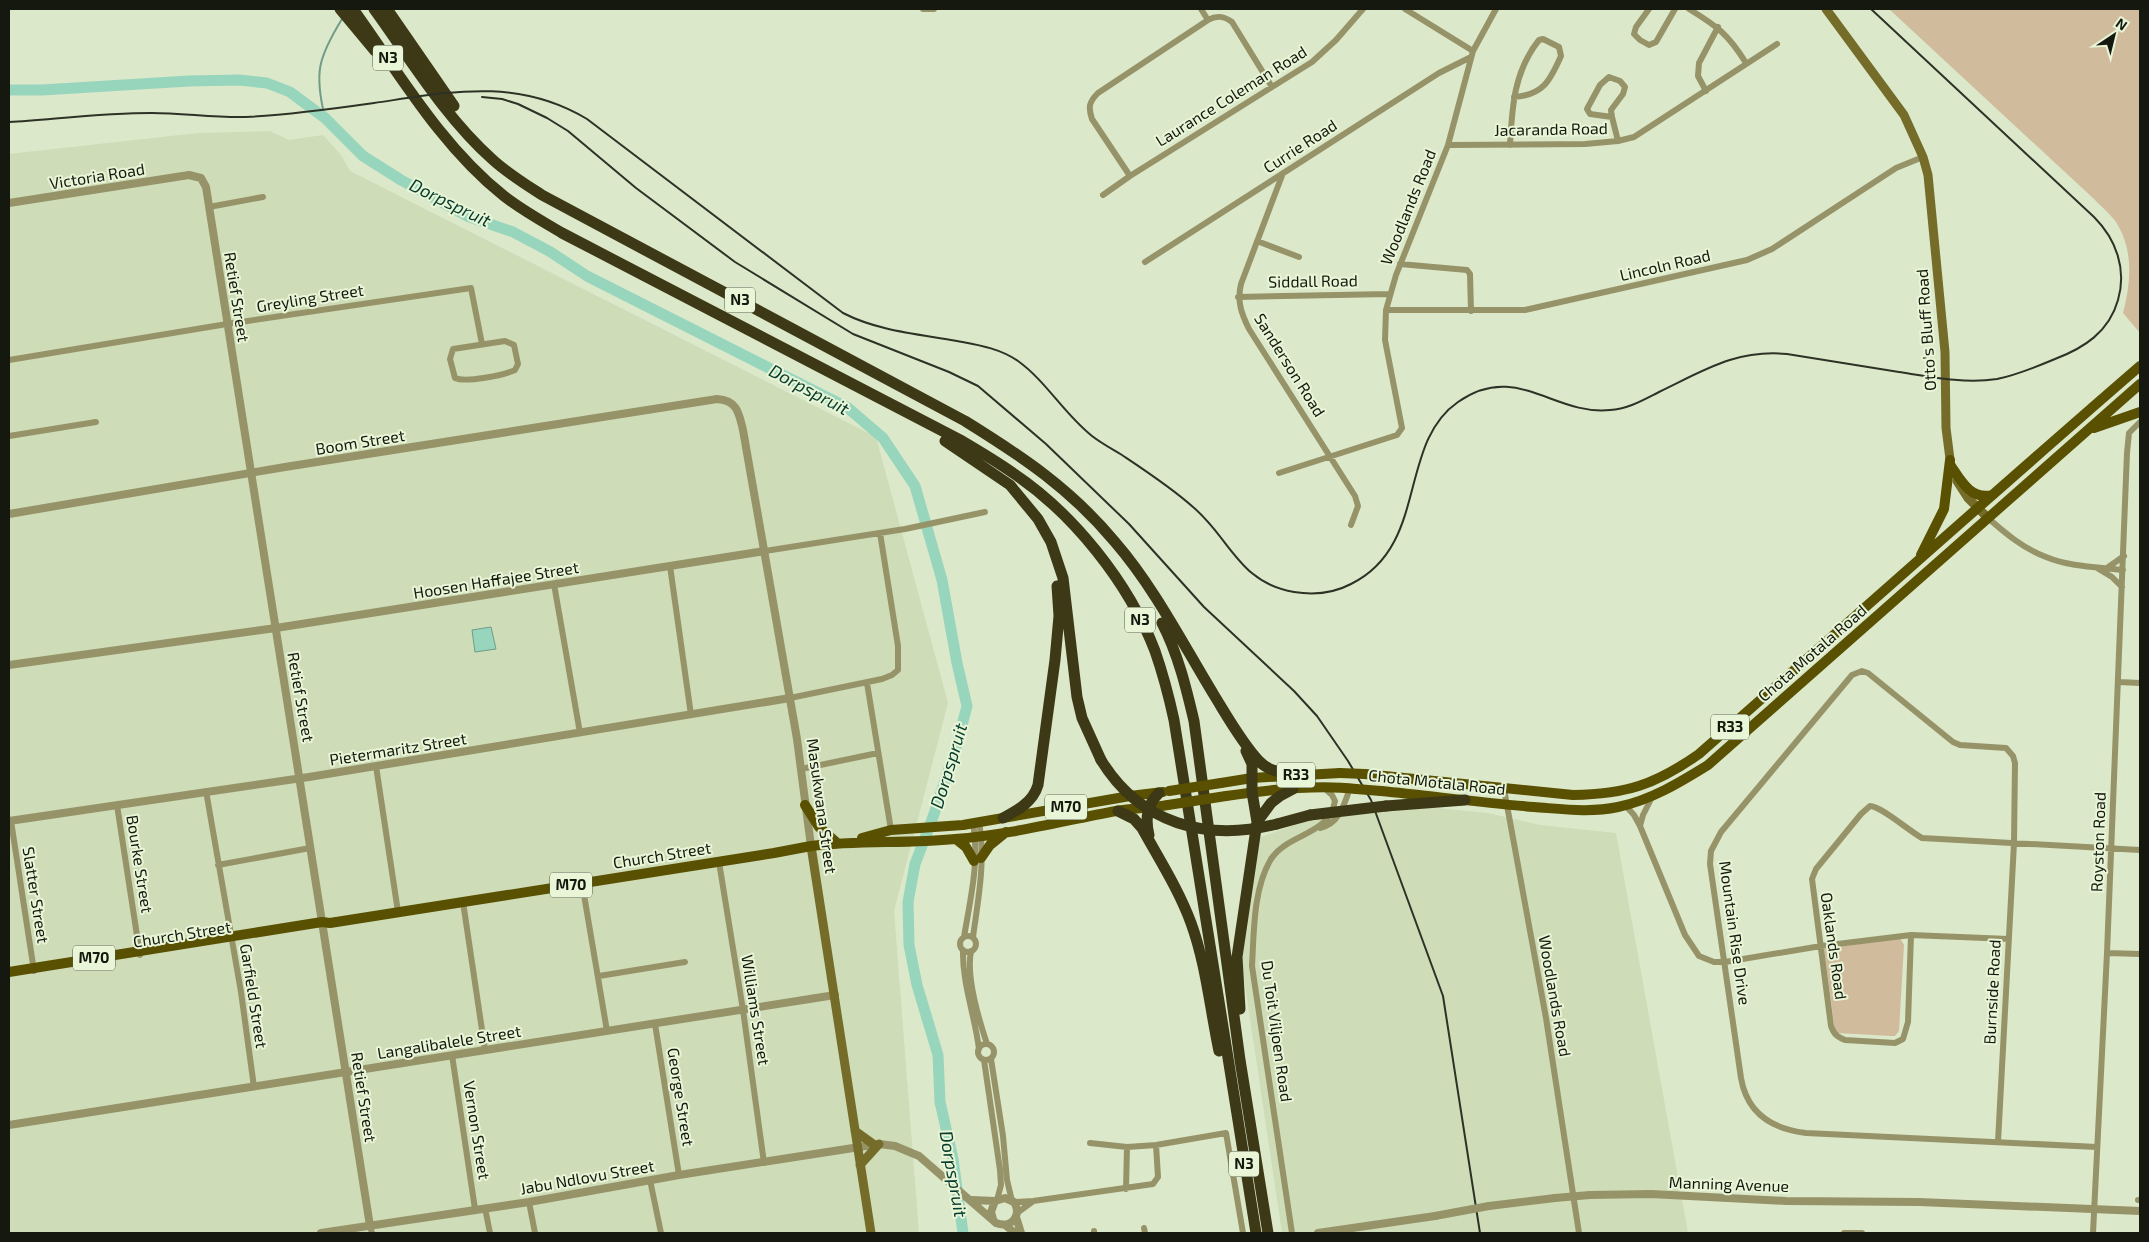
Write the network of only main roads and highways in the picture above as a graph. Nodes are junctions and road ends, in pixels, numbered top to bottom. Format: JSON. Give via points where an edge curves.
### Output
{"nodes":[{"id":1,"x":374,"y":9,"type":"edge"},
{"id":2,"x":387,"y":9,"type":"edge"},
{"id":3,"x":1826,"y":9,"type":"edge"},
{"id":4,"x":345,"y":11,"type":"edge"},
{"id":5,"x":542,"y":195,"type":"junction"},
{"id":6,"x":760,"y":335,"type":"junction"},
{"id":7,"x":2140,"y":366,"type":"edge"},
{"id":8,"x":2140,"y":384,"type":"edge"},
{"id":9,"x":2140,"y":412,"type":"edge"},
{"id":10,"x":2088,"y":430,"type":"junction"},
{"id":11,"x":1950,"y":463,"type":"junction"},
{"id":12,"x":982,"y":464,"type":"junction"},
{"id":13,"x":1992,"y":495,"type":"junction"},
{"id":14,"x":1080,"y":505,"type":"junction"},
{"id":15,"x":1978,"y":509,"type":"junction"},
{"id":16,"x":1988,"y":518,"type":"junction"},
{"id":17,"x":1915,"y":564,"type":"junction"},
{"id":18,"x":1232,"y":723,"type":"junction"},
{"id":19,"x":1293,"y":775,"type":"junction"},
{"id":20,"x":1252,"y":778,"type":"junction"},
{"id":21,"x":1293,"y":789,"type":"junction"},
{"id":22,"x":1164,"y":792,"type":"junction"},
{"id":23,"x":1252,"y":792,"type":"junction"},
{"id":24,"x":1130,"y":796,"type":"joint"},
{"id":25,"x":1465,"y":800,"type":"junction"},
{"id":26,"x":805,"y":805,"type":"road end"},
{"id":27,"x":1148,"y":808,"type":"junction"},
{"id":28,"x":1118,"y":811,"type":"junction"},
{"id":29,"x":1003,"y":818,"type":"junction"},
{"id":30,"x":1257,"y":822,"type":"junction"},
{"id":31,"x":1007,"y":831,"type":"junction"},
{"id":32,"x":956,"y":839,"type":"junction"},
{"id":33,"x":851,"y":841,"type":"junction"},
{"id":34,"x":836,"y":842,"type":"junction"},
{"id":35,"x":811,"y":846,"type":"junction"},
{"id":36,"x":1154,"y":851,"type":"junction"},
{"id":37,"x":34,"y":970,"type":"junction"},
{"id":38,"x":9,"y":972,"type":"edge"},
{"id":39,"x":9,"y":977,"type":"edge"},
{"id":40,"x":1240,"y":1060,"type":"junction"},
{"id":41,"x":1233,"y":1095,"type":"junction"},
{"id":42,"x":855,"y":1131,"type":"junction"},
{"id":43,"x":860,"y":1164,"type":"junction"},
{"id":44,"x":871,"y":1233,"type":"edge"},
{"id":45,"x":1256,"y":1233,"type":"edge"},
{"id":46,"x":1268,"y":1233,"type":"edge"}],
"edges":[{"from":1,"to":5,"type":"highway","number":"N3","via":[[468,135],[492,159]]},
{"from":2,"to":5,"type":"highway","via":[[471,130]]},
{"from":3,"to":11,"type":"main road","name":"Otto's Bluff Road","via":[[1904,115],[1923,158],[1930,187]]},
{"from":4,"to":6,"type":"highway","number":"N3","via":[[448,140],[504,196],[562,233]]},
{"from":5,"to":14,"type":"highway","number":"N3","via":[[965,421],[1021,456]]},
{"from":6,"to":12,"type":"highway","via":[[788,358],[953,445]]},
{"from":6,"to":41,"type":"highway","number":"N3","via":[[962,441],[1014,473],[1080,532],[1110,568],[1130,600],[1155,650],[1172,711]]},
{"from":7,"to":13,"type":"main road","name":"Chota Motala Road","number":"R33"},
{"from":8,"to":10,"type":"main road","name":"Chota Motala Road","number":"R33"},
{"from":9,"to":10,"type":"main road"},
{"from":10,"to":16,"type":"main road","name":"Chota Motala Road","number":"R33"},
{"from":11,"to":13,"type":"main road","via":[[1974,494]]},
{"from":11,"to":15,"type":"main road","name":"Otto's Bluff Road","via":[[1960,487]]},
{"from":11,"to":17,"type":"main road","via":[[1944,509]]},
{"from":12,"to":25,"type":"highway","bridge":true,"via":[[1026,502],[1051,542],[1063,578],[1082,718],[1101,760],[1119,786],[1157,814],[1196,828],[1239,832],[1310,815]]},
{"from":12,"to":29,"type":"highway","via":[[1022,506],[1036,527],[1047,549],[1058,599],[1055,660],[1038,785],[1030,800]]},
{"from":13,"to":15,"type":"main road","name":"Chota Motala Road","number":"R33"},
{"from":14,"to":18,"type":"highway","via":[[1116,542],[1155,597]]},
{"from":14,"to":40,"type":"highway","number":"N3","via":[[1114,544],[1151,602],[1171,640],[1184,678],[1194,721]]},
{"from":15,"to":16,"type":"main road","name":"Otto's Bluff Road"},
{"from":15,"to":17,"type":"main road","name":"Chota Motala Road","number":"R33"},
{"from":16,"to":25,"type":"main road","name":"Chota Motala Road","number":"R33","via":[[1708,765],[1675,786],[1604,810]]},
{"from":17,"to":19,"type":"main road","name":"Chota Motala Road","number":"R33","bridge":true,"via":[[1699,754],[1673,772],[1630,790],[1602,795],[1573,795],[1364,774]]},
{"from":18,"to":19,"type":"highway","via":[[1259,761],[1275,771]]},
{"from":18,"to":20,"type":"highway","via":[[1250,758]]},
{"from":19,"to":20,"type":"main road","name":"Chota Motala Road","number":"R33"},
{"from":20,"to":22,"type":"main road","name":"Chota Motala Road","number":"R33","bridge":true},
{"from":20,"to":23,"type":"highway"},
{"from":21,"to":23,"type":"main road","name":"Chota Motala Road","number":"R33"},
{"from":21,"to":25,"type":"main road","name":"Chota Motala Road","number":"R33","bridge":true,"via":[[1353,788]]},
{"from":21,"to":30,"type":"highway","via":[[1271,803]]},
{"from":22,"to":24,"type":"main road","name":"Chota Motala Road","number":"M70"},
{"from":22,"to":27,"type":"highway","via":[[1152,800]]},
{"from":23,"to":27,"type":"main road","name":"Chota Motala Road","number":"M70","bridge":true},
{"from":23,"to":30,"type":"highway"},
{"from":24,"to":29,"type":"main road","name":"Church Street","number":"M70"},
{"from":26,"to":34,"type":"main road","via":[[819,827]]},
{"from":27,"to":28,"type":"main road","name":"Chota Motala Road","number":"M70"},
{"from":27,"to":36,"type":"highway","via":[[1148,833]]},
{"from":28,"to":31,"type":"main road","name":"Church Street","number":"M70"},
{"from":28,"to":36,"type":"highway","via":[[1138,823]]},
{"from":29,"to":33,"type":"main road","name":"Church Street","number":"M70","via":[[947,827],[891,830]]},
{"from":30,"to":40,"type":"highway","via":[[1237,957]]},
{"from":31,"to":32,"type":"main road","name":"Church Street","number":"M70"},
{"from":31,"to":32,"type":"main road","via":[[978,859]]},
{"from":32,"to":33,"type":"main road","name":"Church Street","number":"M70"},
{"from":33,"to":34,"type":"main road","name":"Church Street","number":"M70"},
{"from":34,"to":35,"type":"main road","name":"Church Street","number":"M70"},
{"from":35,"to":37,"type":"main road","name":"Church Street","number":"M70"},
{"from":35,"to":42,"type":"main road","name":"Masukwana Street"},
{"from":36,"to":41,"type":"highway","via":[[1191,924],[1221,1064]]},
{"from":37,"to":38,"type":"main road","name":"Church Street","number":"M70"},
{"from":37,"to":39,"type":"main road","name":"Church Street","number":"M70"},
{"from":40,"to":46,"type":"highway","number":"N3"},
{"from":41,"to":45,"type":"highway","number":"N3"},
{"from":42,"to":43,"type":"main road","name":"Masukwana Street"},
{"from":42,"to":43,"type":"main road","via":[[876,1144]]},
{"from":43,"to":44,"type":"main road","name":"Masukwana Street"}]}
